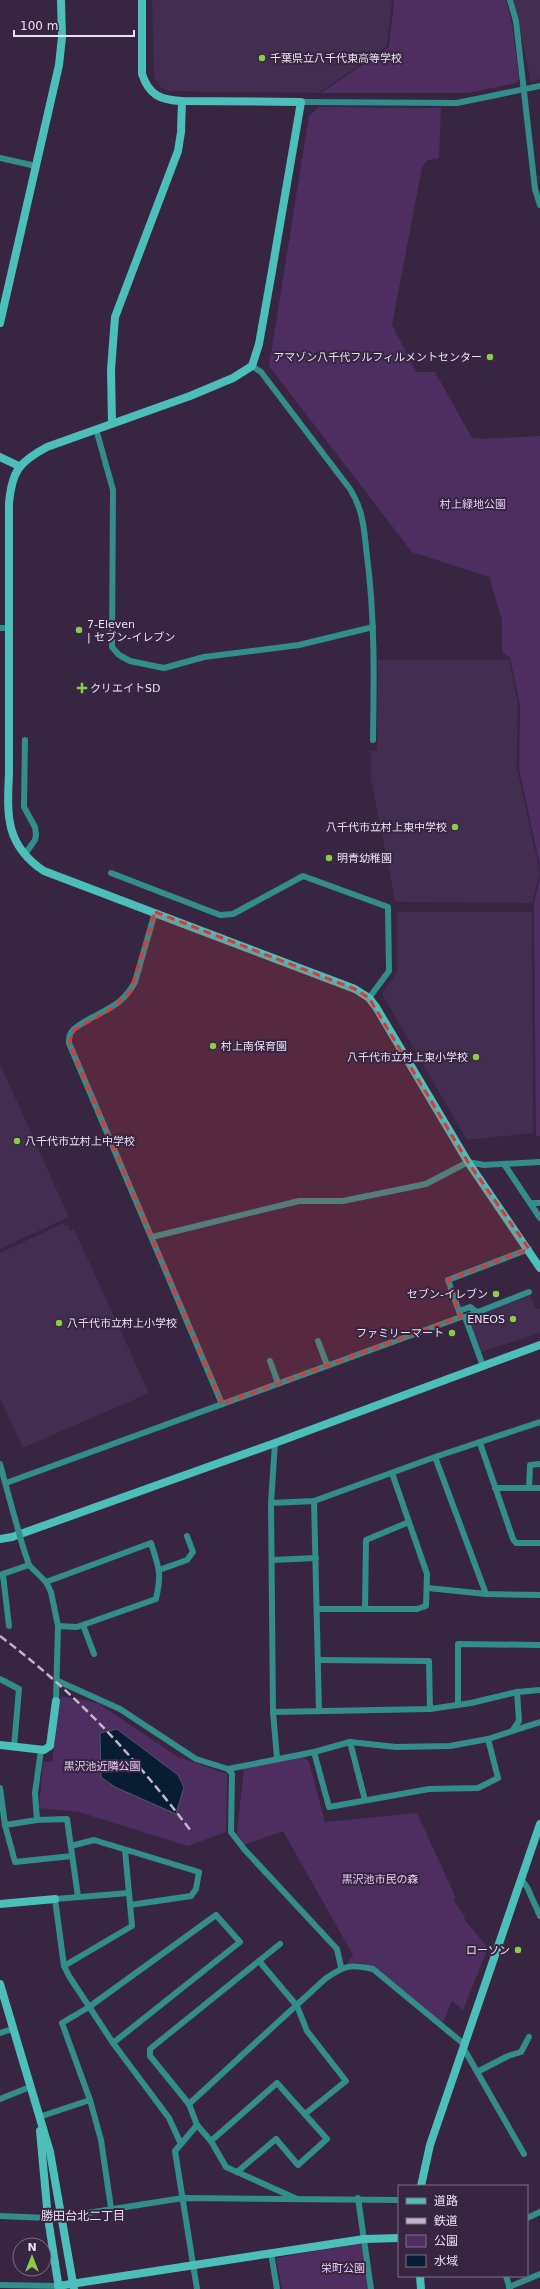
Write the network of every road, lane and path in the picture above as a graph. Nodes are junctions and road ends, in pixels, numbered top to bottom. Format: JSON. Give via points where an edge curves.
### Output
{"nodes":[{"id":1,"x":61,"y":0,"type":"edge"},
{"id":2,"x":142,"y":0,"type":"edge"},
{"id":3,"x":510,"y":0,"type":"edge"},
{"id":4,"x":540,"y":86,"type":"edge"},
{"id":5,"x":524,"y":90,"type":"junction"},
{"id":6,"x":182,"y":101,"type":"junction"},
{"id":7,"x":301,"y":102,"type":"junction"},
{"id":8,"x":0,"y":158,"type":"edge"},
{"id":9,"x":36,"y":166,"type":"junction"},
{"id":10,"x":540,"y":204,"type":"edge"},
{"id":11,"x":0,"y":323,"type":"edge"},
{"id":12,"x":252,"y":366,"type":"junction"},
{"id":13,"x":112,"y":423,"type":"junction"},
{"id":14,"x":96,"y":429,"type":"junction"},
{"id":15,"x":0,"y":457,"type":"edge"},
{"id":16,"x":19,"y":466,"type":"junction"},
{"id":17,"x":373,"y":627,"type":"junction"},
{"id":18,"x":4,"y":628,"type":"edge"},
{"id":19,"x":25,"y":740,"type":"dead end"},
{"id":20,"x":374,"y":740,"type":"dead end"},
{"id":21,"x":25,"y":854,"type":"junction"},
{"id":22,"x":111,"y":873,"type":"dead end"},
{"id":23,"x":155,"y":912,"type":"junction"},
{"id":24,"x":369,"y":998,"type":"junction"},
{"id":25,"x":468,"y":1162,"type":"junction"},
{"id":26,"x":540,"y":1162,"type":"edge"},
{"id":27,"x":504,"y":1164,"type":"junction"},
{"id":28,"x":530,"y":1203,"type":"junction"},
{"id":29,"x":540,"y":1203,"type":"edge"},
{"id":30,"x":540,"y":1218,"type":"edge"},
{"id":31,"x":152,"y":1237,"type":"junction"},
{"id":32,"x":529,"y":1249,"type":"junction"},
{"id":33,"x":540,"y":1268,"type":"edge"},
{"id":34,"x":529,"y":1292,"type":"dead end"},
{"id":35,"x":459,"y":1311,"type":"junction"},
{"id":36,"x":477,"y":1312,"type":"junction"},
{"id":37,"x":318,"y":1341,"type":"dead end"},
{"id":38,"x":539,"y":1348,"type":"edge"},
{"id":39,"x":270,"y":1362,"type":"dead end"},
{"id":40,"x":327,"y":1365,"type":"junction"},
{"id":41,"x":483,"y":1366,"type":"junction"},
{"id":42,"x":278,"y":1383,"type":"junction"},
{"id":43,"x":222,"y":1404,"type":"junction"},
{"id":44,"x":540,"y":1422,"type":"edge"},
{"id":45,"x":275,"y":1443,"type":"junction"},
{"id":46,"x":480,"y":1443,"type":"junction"},
{"id":47,"x":436,"y":1457,"type":"junction"},
{"id":48,"x":0,"y":1464,"type":"edge"},
{"id":49,"x":540,"y":1464,"type":"edge"},
{"id":50,"x":392,"y":1473,"type":"junction"},
{"id":51,"x":6,"y":1483,"type":"junction"},
{"id":52,"x":495,"y":1488,"type":"junction"},
{"id":53,"x":529,"y":1488,"type":"junction"},
{"id":54,"x":540,"y":1488,"type":"edge"},
{"id":55,"x":314,"y":1501,"type":"junction"},
{"id":56,"x":271,"y":1503,"type":"junction"},
{"id":57,"x":409,"y":1522,"type":"junction"},
{"id":58,"x":187,"y":1536,"type":"dead end"},
{"id":59,"x":0,"y":1539,"type":"edge"},
{"id":60,"x":540,"y":1543,"type":"edge"},
{"id":61,"x":316,"y":1558,"type":"junction"},
{"id":62,"x":272,"y":1560,"type":"junction"},
{"id":63,"x":29,"y":1565,"type":"junction"},
{"id":64,"x":159,"y":1570,"type":"junction"},
{"id":65,"x":1,"y":1575,"type":"edge"},
{"id":66,"x":46,"y":1582,"type":"junction"},
{"id":67,"x":428,"y":1588,"type":"junction"},
{"id":68,"x":486,"y":1594,"type":"junction"},
{"id":69,"x":540,"y":1595,"type":"edge"},
{"id":70,"x":318,"y":1609,"type":"junction"},
{"id":71,"x":365,"y":1609,"type":"junction"},
{"id":72,"x":82,"y":1625,"type":"junction"},
{"id":73,"x":9,"y":1626,"type":"dead end"},
{"id":74,"x":58,"y":1626,"type":"junction"},
{"id":75,"x":540,"y":1645,"type":"edge"},
{"id":76,"x":94,"y":1654,"type":"dead end"},
{"id":77,"x":319,"y":1660,"type":"junction"},
{"id":78,"x":0,"y":1679,"type":"edge"},
{"id":79,"x":58,"y":1681,"type":"junction"},
{"id":80,"x":540,"y":1690,"type":"edge"},
{"id":81,"x":517,"y":1692,"type":"junction"},
{"id":82,"x":56,"y":1701,"type":"joint"},
{"id":83,"x":458,"y":1705,"type":"junction"},
{"id":84,"x":430,"y":1709,"type":"junction"},
{"id":85,"x":319,"y":1711,"type":"junction"},
{"id":86,"x":273,"y":1712,"type":"junction"},
{"id":87,"x":540,"y":1722,"type":"edge"},
{"id":88,"x":513,"y":1730,"type":"junction"},
{"id":89,"x":488,"y":1739,"type":"junction"},
{"id":90,"x":350,"y":1742,"type":"junction"},
{"id":91,"x":0,"y":1745,"type":"edge"},
{"id":92,"x":14,"y":1747,"type":"junction"},
{"id":93,"x":40,"y":1750,"type":"junction"},
{"id":94,"x":314,"y":1752,"type":"junction"},
{"id":95,"x":277,"y":1758,"type":"junction"},
{"id":96,"x":228,"y":1769,"type":"junction"},
{"id":97,"x":0,"y":1788,"type":"edge"},
{"id":98,"x":365,"y":1800,"type":"junction"},
{"id":99,"x":37,"y":1820,"type":"junction"},
{"id":100,"x":540,"y":1824,"type":"edge"},
{"id":101,"x":5,"y":1825,"type":"junction"},
{"id":102,"x":537,"y":1845,"type":"edge"},
{"id":103,"x":71,"y":1846,"type":"junction"},
{"id":104,"x":125,"y":1850,"type":"junction"},
{"id":105,"x":72,"y":1856,"type":"junction"},
{"id":106,"x":521,"y":1878,"type":"junction"},
{"id":107,"x":129,"y":1893,"type":"junction"},
{"id":108,"x":78,"y":1897,"type":"junction"},
{"id":109,"x":55,"y":1899,"type":"junction"},
{"id":110,"x":0,"y":1904,"type":"edge"},
{"id":111,"x":130,"y":1906,"type":"junction"},
{"id":112,"x":540,"y":1916,"type":"edge"},
{"id":113,"x":280,"y":1944,"type":"dead end"},
{"id":114,"x":259,"y":1961,"type":"junction"},
{"id":115,"x":64,"y":1966,"type":"junction"},
{"id":116,"x":342,"y":1967,"type":"junction"},
{"id":117,"x":0,"y":1984,"type":"edge"},
{"id":118,"x":297,"y":2006,"type":"junction"},
{"id":119,"x":89,"y":2007,"type":"junction"},
{"id":120,"x":13,"y":2029,"type":"junction"},
{"id":121,"x":0,"y":2033,"type":"edge"},
{"id":122,"x":529,"y":2037,"type":"dead end"},
{"id":123,"x":114,"y":2043,"type":"junction"},
{"id":124,"x":465,"y":2047,"type":"junction"},
{"id":125,"x":477,"y":2072,"type":"junction"},
{"id":126,"x":30,"y":2087,"type":"junction"},
{"id":127,"x":0,"y":2099,"type":"edge"},
{"id":128,"x":90,"y":2100,"type":"junction"},
{"id":129,"x":189,"y":2104,"type":"junction"},
{"id":130,"x":305,"y":2114,"type":"junction"},
{"id":131,"x":39,"y":2117,"type":"junction"},
{"id":132,"x":197,"y":2125,"type":"junction"},
{"id":133,"x":211,"y":2141,"type":"junction"},
{"id":134,"x":181,"y":2144,"type":"junction"},
{"id":135,"x":524,"y":2154,"type":"dead end"},
{"id":136,"x":237,"y":2172,"type":"junction"},
{"id":137,"x":421,"y":2185,"type":"edge"},
{"id":138,"x":184,"y":2198,"type":"junction"},
{"id":139,"x":358,"y":2198,"type":"junction"},
{"id":140,"x":297,"y":2199,"type":"junction"},
{"id":141,"x":398,"y":2200,"type":"edge"},
{"id":142,"x":111,"y":2208,"type":"junction"},
{"id":143,"x":540,"y":2212,"type":"edge"},
{"id":144,"x":0,"y":2216,"type":"edge"},
{"id":145,"x":62,"y":2217,"type":"junction"},
{"id":146,"x":48,"y":2218,"type":"junction"},
{"id":147,"x":528,"y":2218,"type":"edge"},
{"id":148,"x":398,"y":2238,"type":"edge"},
{"id":149,"x":364,"y":2239,"type":"junction"},
{"id":150,"x":271,"y":2253,"type":"junction"},
{"id":151,"x":193,"y":2267,"type":"junction"},
{"id":152,"x":540,"y":2274,"type":"edge"},
{"id":153,"x":420,"y":2277,"type":"edge"},
{"id":154,"x":506,"y":2277,"type":"edge"},
{"id":155,"x":0,"y":2285,"type":"edge"},
{"id":156,"x":59,"y":2287,"type":"edge"},
{"id":157,"x":73,"y":2287,"type":"edge"},
{"id":158,"x":509,"y":2288,"type":"edge"},
{"id":159,"x":197,"y":2289,"type":"edge"},
{"id":160,"x":277,"y":2289,"type":"edge"},
{"id":161,"x":371,"y":2289,"type":"edge"},
{"id":162,"x":422,"y":2289,"type":"edge"}],
"edges":[{"from":1,"to":9,"type":"street","via":[[61,51]]},
{"from":2,"to":6,"type":"street","via":[[142,74],[146,85],[158,97]]},
{"from":3,"to":5,"type":"street","via":[[516,21]]},
{"from":4,"to":5,"type":"street"},
{"from":5,"to":7,"type":"street","via":[[457,103]]},
{"from":5,"to":10,"type":"street","via":[[535,189]]},
{"from":6,"to":7,"type":"street"},
{"from":6,"to":13,"type":"street","via":[[178,151],[115,317],[111,364]]},
{"from":7,"to":12,"type":"street","via":[[271,279]]},
{"from":8,"to":9,"type":"street"},
{"from":9,"to":11,"type":"street"},
{"from":12,"to":13,"type":"street","via":[[234,378],[190,396]]},
{"from":12,"to":17,"type":"street","via":[[261,372],[350,489],[362,510]]},
{"from":13,"to":14,"type":"street"},
{"from":14,"to":16,"type":"street","via":[[47,447]]},
{"from":14,"to":17,"type":"street","via":[[113,490],[112,647],[119,655],[164,668],[204,657],[299,645]]},
{"from":15,"to":16,"type":"street"},
{"from":16,"to":18,"type":"street","via":[[11,486],[9,503]]},
{"from":17,"to":20,"type":"street"},
{"from":18,"to":21,"type":"street","via":[[9,773],[7,812],[12,835]]},
{"from":19,"to":21,"type":"street","via":[[24,807],[35,827],[36,835]]},
{"from":21,"to":23,"type":"street","via":[[37,866],[55,876]]},
{"from":22,"to":24,"type":"street","via":[[220,914],[233,914],[303,876],[388,907],[389,971]]},
{"from":23,"to":24,"type":"street","via":[[355,989]]},
{"from":23,"to":31,"type":"street","via":[[136,982],[130,992],[108,1011],[69,1035],[69,1044]]},
{"from":24,"to":25,"type":"street"},
{"from":25,"to":27,"type":"street","via":[[484,1165]]},
{"from":25,"to":31,"type":"street","via":[[426,1184],[343,1201],[299,1201]]},
{"from":25,"to":32,"type":"street"},
{"from":26,"to":27,"type":"street"},
{"from":27,"to":28,"type":"street"},
{"from":28,"to":29,"type":"street"},
{"from":28,"to":30,"type":"street"},
{"from":31,"to":43,"type":"street"},
{"from":32,"to":33,"type":"street"},
{"from":32,"to":35,"type":"street","via":[[448,1280]]},
{"from":34,"to":36,"type":"street"},
{"from":35,"to":36,"type":"street","via":[[470,1307]]},
{"from":35,"to":40,"type":"street","via":[[461,1317]]},
{"from":36,"to":41,"type":"street","via":[[464,1317]]},
{"from":37,"to":40,"type":"street"},
{"from":38,"to":41,"type":"street"},
{"from":39,"to":42,"type":"street"},
{"from":40,"to":42,"type":"street"},
{"from":41,"to":45,"type":"street"},
{"from":42,"to":43,"type":"street"},
{"from":43,"to":51,"type":"street"},
{"from":44,"to":46,"type":"street"},
{"from":45,"to":56,"type":"street"},
{"from":45,"to":59,"type":"street","via":[[12,1537]]},
{"from":46,"to":47,"type":"street"},
{"from":46,"to":52,"type":"street"},
{"from":47,"to":50,"type":"street"},
{"from":47,"to":68,"type":"street"},
{"from":48,"to":51,"type":"street"},
{"from":49,"to":53,"type":"street","via":[[530,1465]]},
{"from":50,"to":55,"type":"street"},
{"from":50,"to":57,"type":"street"},
{"from":51,"to":63,"type":"street","bridge":true},
{"from":52,"to":53,"type":"street"},
{"from":52,"to":60,"type":"street","via":[[516,1543]]},
{"from":53,"to":54,"type":"street"},
{"from":55,"to":56,"type":"street"},
{"from":55,"to":61,"type":"street"},
{"from":56,"to":62,"type":"street"},
{"from":57,"to":67,"type":"street","via":[[423,1560]]},
{"from":57,"to":71,"type":"street","via":[[366,1540]]},
{"from":58,"to":64,"type":"street","via":[[194,1552],[187,1560]]},
{"from":61,"to":62,"type":"street"},
{"from":61,"to":70,"type":"street"},
{"from":62,"to":86,"type":"street"},
{"from":63,"to":65,"type":"street"},
{"from":63,"to":66,"type":"street"},
{"from":64,"to":66,"type":"street","via":[[151,1543]]},
{"from":64,"to":72,"type":"street","via":[[156,1599]]},
{"from":65,"to":73,"type":"street"},
{"from":66,"to":74,"type":"street","via":[[51,1592]]},
{"from":67,"to":68,"type":"street"},
{"from":67,"to":71,"type":"street","via":[[426,1606],[422,1608]]},
{"from":68,"to":69,"type":"street"},
{"from":70,"to":71,"type":"street"},
{"from":70,"to":77,"type":"street"},
{"from":72,"to":74,"type":"street"},
{"from":72,"to":76,"type":"street"},
{"from":74,"to":79,"type":"street"},
{"from":75,"to":83,"type":"street","via":[[458,1644]]},
{"from":77,"to":84,"type":"street","via":[[429,1661]]},
{"from":77,"to":85,"type":"street"},
{"from":78,"to":92,"type":"street","via":[[19,1689]]},
{"from":79,"to":82,"type":"street"},
{"from":79,"to":96,"type":"street","via":[[120,1709],[196,1759]]},
{"from":80,"to":81,"type":"street"},
{"from":81,"to":83,"type":"street"},
{"from":81,"to":88,"type":"street","via":[[519,1721]]},
{"from":82,"to":93,"type":"street","via":[[50,1746]]},
{"from":83,"to":84,"type":"street"},
{"from":84,"to":85,"type":"street"},
{"from":85,"to":86,"type":"street"},
{"from":86,"to":95,"type":"street"},
{"from":87,"to":88,"type":"street"},
{"from":88,"to":89,"type":"street"},
{"from":89,"to":90,"type":"street","via":[[450,1746],[396,1747]]},
{"from":89,"to":98,"type":"street","via":[[498,1778],[492,1782],[478,1788],[429,1789]]},
{"from":90,"to":94,"type":"street"},
{"from":90,"to":98,"type":"street"},
{"from":91,"to":92,"type":"street"},
{"from":92,"to":93,"type":"street"},
{"from":93,"to":99,"type":"street","via":[[35,1793]]},
{"from":94,"to":95,"type":"street"},
{"from":94,"to":98,"type":"street","via":[[329,1807]]},
{"from":95,"to":96,"type":"street"},
{"from":96,"to":116,"type":"street","via":[[232,1774],[231,1832],[337,1949]]},
{"from":97,"to":101,"type":"street"},
{"from":99,"to":101,"type":"street"},
{"from":99,"to":103,"type":"street","via":[[67,1819]]},
{"from":100,"to":102,"type":"street"},
{"from":101,"to":105,"type":"street","via":[[15,1862]]},
{"from":102,"to":106,"type":"street"},
{"from":103,"to":104,"type":"street","via":[[94,1840]]},
{"from":103,"to":105,"type":"street"},
{"from":104,"to":107,"type":"street"},
{"from":104,"to":111,"type":"street","via":[[199,1872],[196,1889],[191,1896]]},
{"from":105,"to":108,"type":"street"},
{"from":106,"to":112,"type":"street"},
{"from":106,"to":124,"type":"street"},
{"from":107,"to":108,"type":"street"},
{"from":107,"to":111,"type":"street"},
{"from":108,"to":109,"type":"street"},
{"from":109,"to":110,"type":"street"},
{"from":109,"to":115,"type":"street"},
{"from":111,"to":115,"type":"street","via":[[132,1926]]},
{"from":113,"to":114,"type":"street"},
{"from":114,"to":118,"type":"street"},
{"from":114,"to":129,"type":"street","via":[[150,2049],[150,2056]]},
{"from":115,"to":119,"type":"street"},
{"from":116,"to":118,"type":"street","via":[[325,1979]]},
{"from":116,"to":124,"type":"street","via":[[361,1966],[374,1969]]},
{"from":117,"to":120,"type":"street"},
{"from":118,"to":129,"type":"street"},
{"from":118,"to":130,"type":"street","via":[[306,2031],[346,2081]]},
{"from":119,"to":123,"type":"street"},
{"from":119,"to":123,"type":"street","via":[[216,1915],[240,1942]]},
{"from":119,"to":128,"type":"street","via":[[62,2023]]},
{"from":120,"to":121,"type":"street"},
{"from":120,"to":126,"type":"street"},
{"from":122,"to":125,"type":"street","via":[[521,2052]]},
{"from":123,"to":134,"type":"street","via":[[169,2118]]},
{"from":124,"to":125,"type":"street"},
{"from":124,"to":137,"type":"street","via":[[430,2145]]},
{"from":125,"to":135,"type":"street"},
{"from":126,"to":127,"type":"street"},
{"from":126,"to":131,"type":"street"},
{"from":128,"to":131,"type":"street"},
{"from":128,"to":142,"type":"street","via":[[101,2140]]},
{"from":129,"to":132,"type":"street"},
{"from":130,"to":133,"type":"street","via":[[278,2083]]},
{"from":130,"to":136,"type":"street","via":[[327,2139],[298,2165],[276,2139]]},
{"from":131,"to":145,"type":"street","via":[[50,2152]]},
{"from":131,"to":146,"type":"street"},
{"from":132,"to":133,"type":"street"},
{"from":132,"to":134,"type":"street"},
{"from":133,"to":136,"type":"street","via":[[226,2167]]},
{"from":134,"to":138,"type":"street","via":[[175,2152]]},
{"from":136,"to":140,"type":"street"},
{"from":138,"to":140,"type":"street"},
{"from":138,"to":142,"type":"street"},
{"from":138,"to":151,"type":"street"},
{"from":139,"to":140,"type":"street"},
{"from":139,"to":141,"type":"street"},
{"from":139,"to":149,"type":"street"},
{"from":142,"to":145,"type":"street"},
{"from":143,"to":147,"type":"street"},
{"from":144,"to":146,"type":"street"},
{"from":145,"to":157,"type":"street"},
{"from":146,"to":156,"type":"street"},
{"from":148,"to":149,"type":"street"},
{"from":149,"to":150,"type":"street"},
{"from":149,"to":161,"type":"street"},
{"from":150,"to":151,"type":"street"},
{"from":150,"to":160,"type":"street"},
{"from":151,"to":157,"type":"street"},
{"from":151,"to":159,"type":"street"},
{"from":152,"to":158,"type":"street"},
{"from":153,"to":162,"type":"street"},
{"from":154,"to":158,"type":"street"},
{"from":155,"to":156,"type":"street"},
{"from":156,"to":157,"type":"street"}]}
